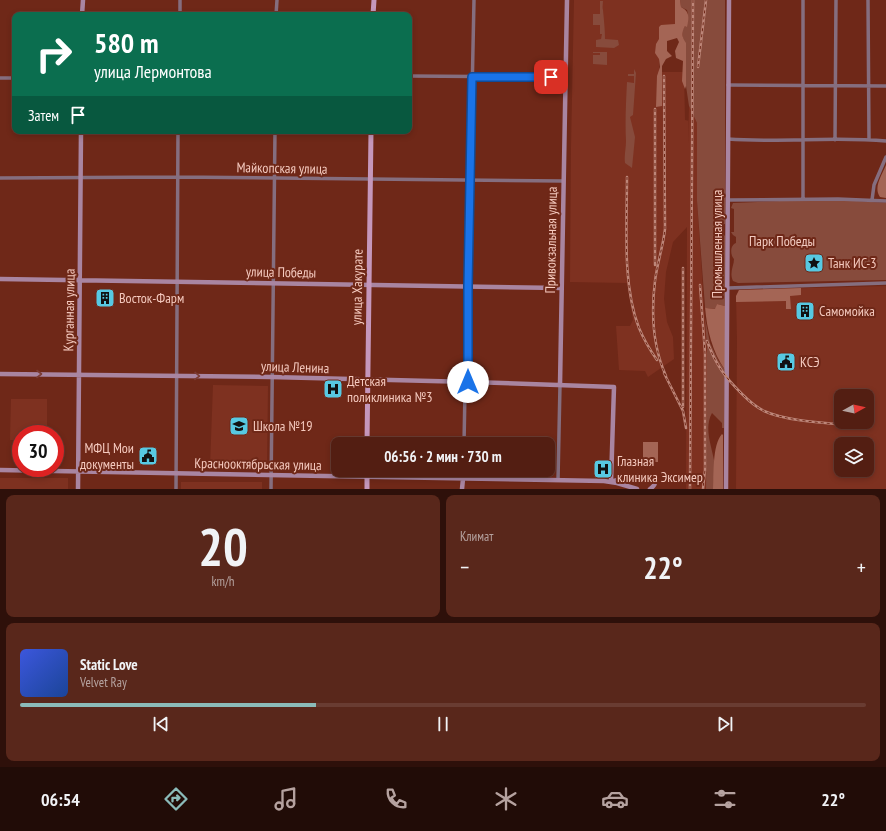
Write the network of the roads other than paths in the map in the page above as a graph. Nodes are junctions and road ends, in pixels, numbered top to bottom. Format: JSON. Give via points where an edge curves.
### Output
{"nodes":[{"id":1,"x":82,"y":0,"type":"edge"},
{"id":2,"x":180,"y":0,"type":"edge"},
{"id":3,"x":277,"y":0,"type":"edge"},
{"id":4,"x":374,"y":0,"type":"edge"},
{"id":5,"x":474,"y":0,"type":"edge"},
{"id":6,"x":568,"y":0,"type":"edge"},
{"id":7,"x":729,"y":0,"type":"edge"},
{"id":8,"x":803,"y":0,"type":"edge"},
{"id":9,"x":836,"y":0,"type":"edge"},
{"id":10,"x":868,"y":0,"type":"edge"},
{"id":11,"x":82,"y":12,"type":"edge"},
{"id":12,"x":180,"y":12,"type":"edge"},
{"id":13,"x":276,"y":12,"type":"edge"},
{"id":14,"x":373,"y":12,"type":"edge"},
{"id":15,"x":412,"y":76,"type":"edge"},
{"id":16,"x":472,"y":77,"type":"junction"},
{"id":17,"x":565,"y":77,"type":"junction"},
{"id":18,"x":0,"y":78,"type":"edge"},
{"id":19,"x":12,"y":78,"type":"edge"},
{"id":20,"x":728,"y":85,"type":"junction"},
{"id":21,"x":802,"y":86,"type":"junction"},
{"id":22,"x":836,"y":86,"type":"junction"},
{"id":23,"x":868,"y":86,"type":"junction"},
{"id":24,"x":886,"y":86,"type":"edge"},
{"id":25,"x":81,"y":134,"type":"edge"},
{"id":26,"x":178,"y":134,"type":"edge"},
{"id":27,"x":275,"y":134,"type":"edge"},
{"id":28,"x":371,"y":134,"type":"edge"},
{"id":29,"x":869,"y":139,"type":"junction"},
{"id":30,"x":728,"y":140,"type":"junction"},
{"id":31,"x":835,"y":140,"type":"junction"},
{"id":32,"x":802,"y":141,"type":"junction"},
{"id":33,"x":886,"y":141,"type":"edge"},
{"id":34,"x":886,"y":157,"type":"edge"},
{"id":35,"x":177,"y":177,"type":"junction"},
{"id":36,"x":0,"y":178,"type":"edge"},
{"id":37,"x":81,"y":178,"type":"junction"},
{"id":38,"x":274,"y":178,"type":"junction"},
{"id":39,"x":371,"y":180,"type":"junction"},
{"id":40,"x":470,"y":180,"type":"junction"},
{"id":41,"x":563,"y":181,"type":"junction"},
{"id":42,"x":803,"y":199,"type":"junction"},
{"id":43,"x":728,"y":200,"type":"junction"},
{"id":44,"x":872,"y":200,"type":"junction"},
{"id":45,"x":886,"y":201,"type":"edge"},
{"id":46,"x":0,"y":279,"type":"edge"},
{"id":47,"x":80,"y":280,"type":"junction"},
{"id":48,"x":176,"y":282,"type":"junction"},
{"id":49,"x":273,"y":282,"type":"junction"},
{"id":50,"x":886,"y":283,"type":"edge"},
{"id":51,"x":369,"y":284,"type":"junction"},
{"id":52,"x":468,"y":286,"type":"junction"},
{"id":53,"x":561,"y":288,"type":"junction"},
{"id":54,"x":728,"y":288,"type":"junction"},
{"id":55,"x":0,"y":374,"type":"edge"},
{"id":56,"x":79,"y":374,"type":"junction"},
{"id":57,"x":176,"y":376,"type":"junction"},
{"id":58,"x":271,"y":377,"type":"junction"},
{"id":59,"x":368,"y":380,"type":"junction"},
{"id":60,"x":468,"y":382,"type":"junction"},
{"id":61,"x":560,"y":385,"type":"junction"},
{"id":62,"x":367,"y":437,"type":"edge"},
{"id":63,"x":464,"y":437,"type":"edge"},
{"id":64,"x":0,"y":470,"type":"edge"},
{"id":65,"x":78,"y":472,"type":"junction"},
{"id":66,"x":176,"y":474,"type":"junction"},
{"id":67,"x":271,"y":476,"type":"junction"},
{"id":68,"x":635,"y":477,"type":"junction"},
{"id":69,"x":367,"y":478,"type":"junction"},
{"id":70,"x":463,"y":479,"type":"junction"},
{"id":71,"x":558,"y":480,"type":"junction"},
{"id":72,"x":611,"y":482,"type":"junction"},
{"id":73,"x":78,"y":489,"type":"edge"},
{"id":74,"x":176,"y":489,"type":"edge"},
{"id":75,"x":271,"y":489,"type":"edge"},
{"id":76,"x":367,"y":489,"type":"edge"},
{"id":77,"x":462,"y":489,"type":"edge"},
{"id":78,"x":636,"y":489,"type":"edge"},
{"id":79,"x":650,"y":489,"type":"edge"},
{"id":80,"x":726,"y":489,"type":"edge"}],
"edges":[{"from":1,"to":11,"type":"street"},
{"from":2,"to":12,"type":"street"},
{"from":3,"to":13,"type":"street"},
{"from":4,"to":14,"type":"main road"},
{"from":5,"to":16,"type":"street"},
{"from":6,"to":17,"type":"street","name":"Привокзальная улица"},
{"from":7,"to":20,"type":"street","name":"Промышленная улица"},
{"from":8,"to":21,"type":"street"},
{"from":9,"to":22,"type":"street"},
{"from":10,"to":23,"type":"street"},
{"from":15,"to":16,"type":"street"},
{"from":16,"to":17,"type":"street"},
{"from":16,"to":40,"type":"street"},
{"from":17,"to":41,"type":"street","name":"Привокзальная улица"},
{"from":18,"to":19,"type":"street"},
{"from":20,"to":21,"type":"street"},
{"from":20,"to":30,"type":"street","name":"Промышленная улица"},
{"from":21,"to":22,"type":"street"},
{"from":21,"to":32,"type":"street"},
{"from":22,"to":23,"type":"street"},
{"from":22,"to":31,"type":"street"},
{"from":23,"to":24,"type":"street"},
{"from":23,"to":29,"type":"street"},
{"from":25,"to":37,"type":"street","name":"Курганная улица"},
{"from":26,"to":35,"type":"street"},
{"from":27,"to":38,"type":"street"},
{"from":28,"to":39,"type":"main road","name":"улица Хакурате"},
{"from":29,"to":31,"type":"street"},
{"from":29,"to":33,"type":"street"},
{"from":30,"to":32,"type":"street"},
{"from":30,"to":43,"type":"street","name":"Промышленная улица"},
{"from":31,"to":32,"type":"street"},
{"from":32,"to":42,"type":"street"},
{"from":34,"to":44,"type":"street","via":[[874,185]]},
{"from":35,"to":37,"type":"street","name":"Майкопская улица"},
{"from":35,"to":38,"type":"street","name":"Майкопская улица"},
{"from":35,"to":48,"type":"street"},
{"from":36,"to":37,"type":"street","name":"Майкопская улица"},
{"from":37,"to":47,"type":"street","name":"Курганная улица"},
{"from":38,"to":39,"type":"street","name":"Майкопская улица"},
{"from":38,"to":49,"type":"street"},
{"from":39,"to":40,"type":"street","name":"Майкопская улица"},
{"from":39,"to":51,"type":"main road","name":"улица Хакурате"},
{"from":40,"to":41,"type":"street","name":"Майкопская улица"},
{"from":40,"to":52,"type":"street"},
{"from":41,"to":53,"type":"street","name":"Привокзальная улица"},
{"from":42,"to":43,"type":"street"},
{"from":42,"to":44,"type":"street"},
{"from":43,"to":54,"type":"street","name":"Промышленная улица"},
{"from":44,"to":45,"type":"street"},
{"from":46,"to":47,"type":"street","name":"улица Победы"},
{"from":47,"to":48,"type":"street","name":"улица Победы"},
{"from":47,"to":56,"type":"street","name":"Курганная улица"},
{"from":48,"to":49,"type":"street","name":"улица Победы"},
{"from":48,"to":57,"type":"street"},
{"from":49,"to":51,"type":"street","name":"улица Победы"},
{"from":49,"to":58,"type":"street"},
{"from":50,"to":54,"type":"street"},
{"from":51,"to":52,"type":"street","name":"улица Победы"},
{"from":51,"to":59,"type":"main road","name":"улица Хакурате"},
{"from":52,"to":53,"type":"street","name":"улица Победы"},
{"from":52,"to":60,"type":"street"},
{"from":53,"to":61,"type":"street","name":"Привокзальная улица"},
{"from":54,"to":80,"type":"street","name":"Промышленная улица"},
{"from":55,"to":56,"type":"street","name":"улица Ленина","one_way":true},
{"from":56,"to":57,"type":"street","name":"улица Ленина"},
{"from":56,"to":65,"type":"street","name":"Курганная улица"},
{"from":57,"to":58,"type":"street","name":"улица Ленина","one_way":true},
{"from":57,"to":66,"type":"street"},
{"from":58,"to":59,"type":"street","name":"улица Ленина"},
{"from":58,"to":67,"type":"street"},
{"from":59,"to":60,"type":"street","name":"улица Ленина"},
{"from":59,"to":62,"type":"main road","name":"улица Хакурате"},
{"from":60,"to":61,"type":"street","name":"улица Ленина"},
{"from":60,"to":63,"type":"street","via":[[465,390]]},
{"from":61,"to":71,"type":"street","name":"Привокзальная улица"},
{"from":61,"to":72,"type":"street","name":"улица Ленина","via":[[614,387]]},
{"from":64,"to":65,"type":"street","name":"Краснооктябрьская улица"},
{"from":65,"to":66,"type":"street","name":"Краснооктябрьская улица"},
{"from":65,"to":73,"type":"street","name":"Курганная улица"},
{"from":66,"to":67,"type":"street","name":"Краснооктябрьская улица"},
{"from":66,"to":74,"type":"street"},
{"from":67,"to":69,"type":"street","name":"Краснооктябрьская улица"},
{"from":67,"to":75,"type":"street"},
{"from":68,"to":72,"type":"street"},
{"from":68,"to":78,"type":"street","via":[[632,482]]},
{"from":68,"to":79,"type":"street","via":[[652,477],[654,484]]},
{"from":69,"to":70,"type":"street","name":"Краснооктябрьская улица"},
{"from":69,"to":76,"type":"main road"},
{"from":70,"to":71,"type":"street","name":"Краснооктябрьская улица"},
{"from":70,"to":77,"type":"street"},
{"from":71,"to":72,"type":"street","name":"Краснооктябрьская улица"},
{"from":72,"to":78,"type":"street"}]}
